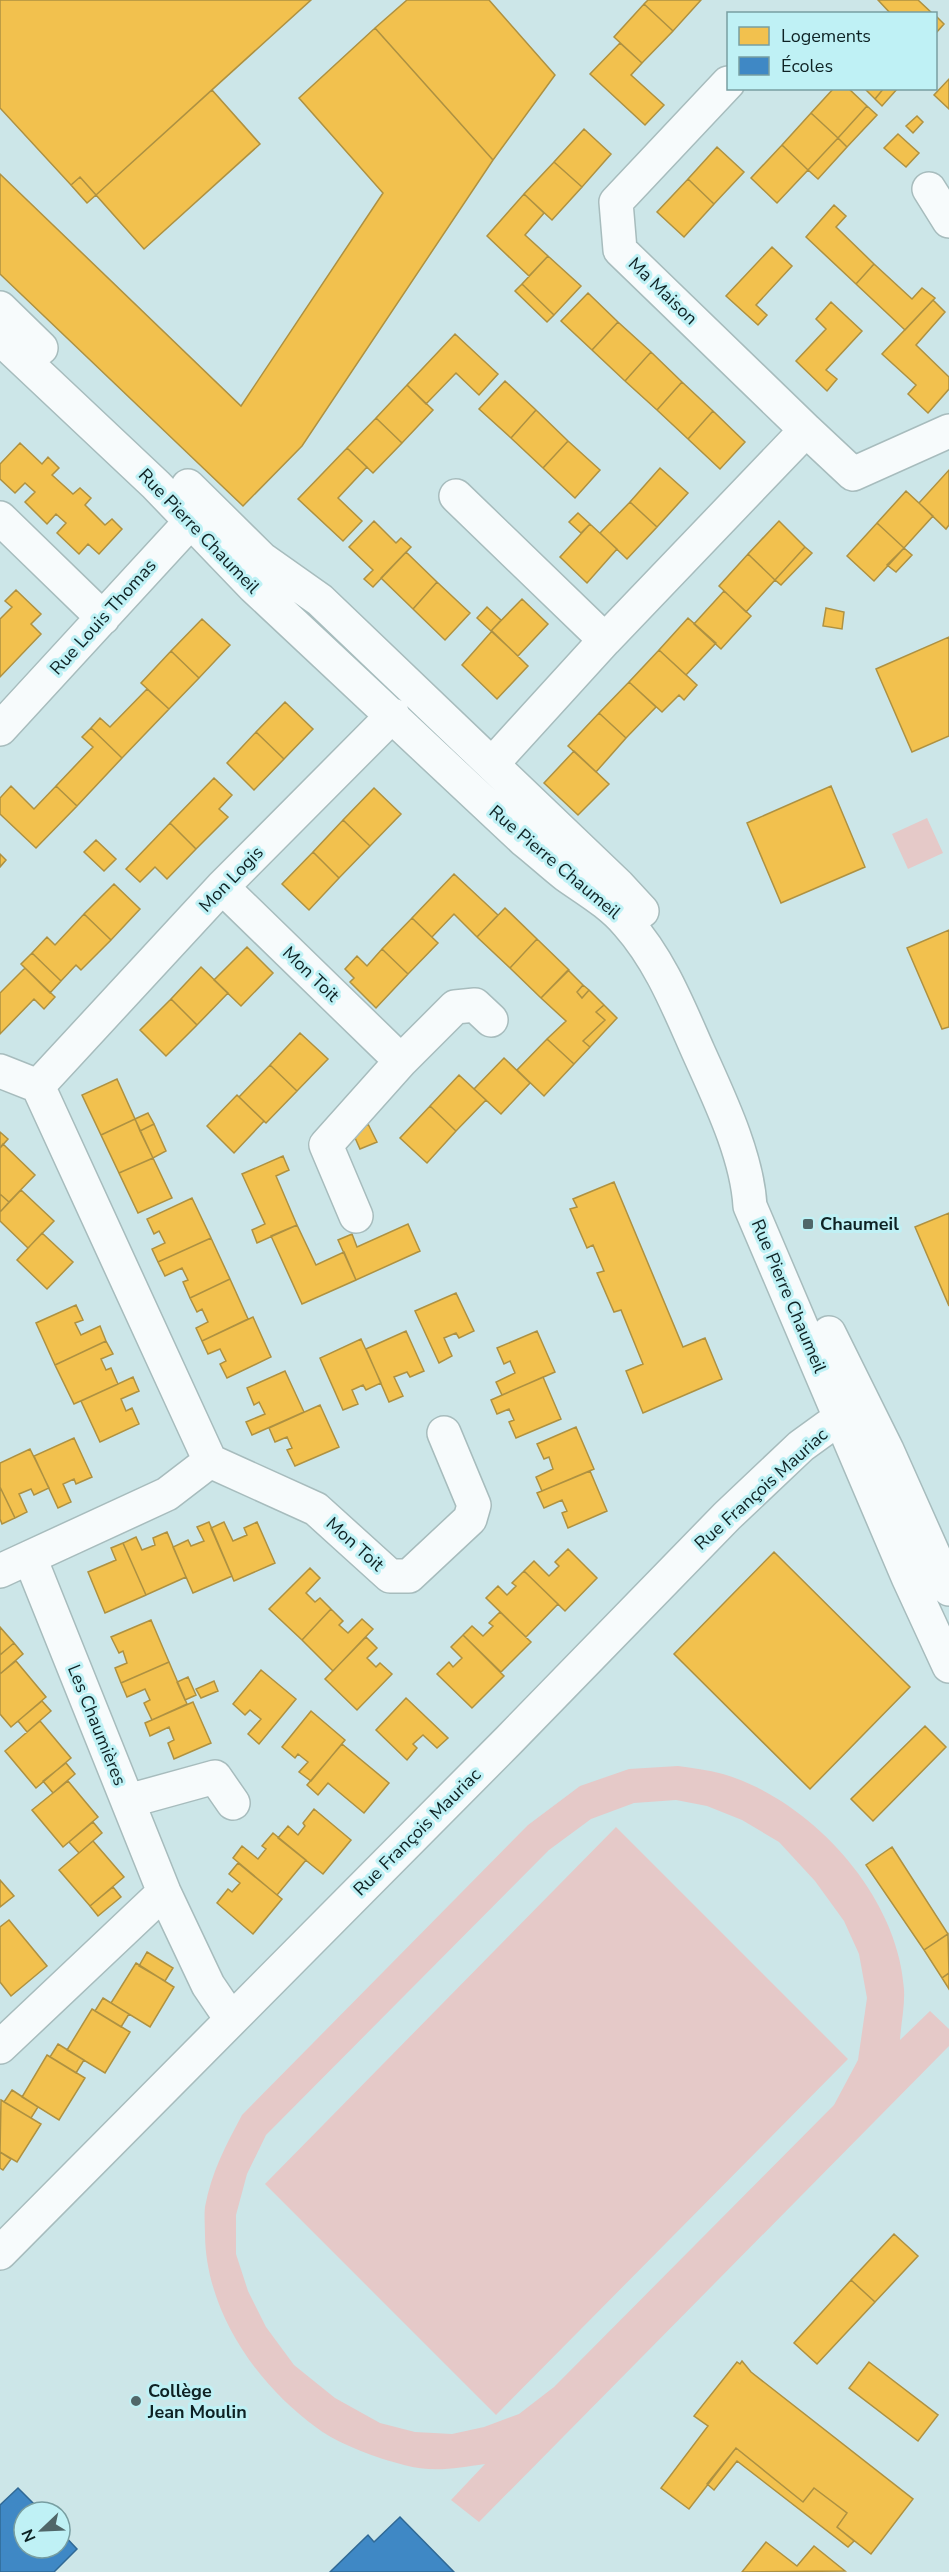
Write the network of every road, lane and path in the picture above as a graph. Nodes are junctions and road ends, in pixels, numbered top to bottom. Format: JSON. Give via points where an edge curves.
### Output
{"nodes":[{"id":1,"x":727,"y":85,"type":"edge"},
{"id":2,"x":929,"y":189,"type":"dead end"},
{"id":3,"x":949,"y":221,"type":"edge"},
{"id":4,"x":0,"y":308,"type":"edge"},
{"id":5,"x":0,"y":338,"type":"edge"},
{"id":6,"x":806,"y":430,"type":"junction"},
{"id":7,"x":949,"y":431,"type":"edge"},
{"id":8,"x":456,"y":496,"type":"dead end"},
{"id":9,"x":199,"y":512,"type":"junction"},
{"id":10,"x":0,"y":518,"type":"edge"},
{"id":11,"x":103,"y":618,"type":"junction"},
{"id":12,"x":605,"y":640,"type":"junction"},
{"id":13,"x":387,"y":664,"type":"junction"},
{"id":14,"x":393,"y":715,"type":"junction"},
{"id":15,"x":0,"y":729,"type":"edge"},
{"id":16,"x":444,"y":764,"type":"junction"},
{"id":17,"x":492,"y":764,"type":"junction"},
{"id":18,"x":222,"y":887,"type":"junction"},
{"id":19,"x":491,"y":1020,"type":"dead end"},
{"id":20,"x":401,"y":1061,"type":"junction"},
{"id":21,"x":0,"y":1071,"type":"edge"},
{"id":22,"x":38,"y":1086,"type":"junction"},
{"id":23,"x":356,"y":1216,"type":"dead end"},
{"id":24,"x":854,"y":1415,"type":"junction"},
{"id":25,"x":444,"y":1433,"type":"dead end"},
{"id":26,"x":210,"y":1461,"type":"junction"},
{"id":27,"x":30,"y":1558,"type":"junction"},
{"id":28,"x":0,"y":1571,"type":"edge"},
{"id":29,"x":949,"y":1589,"type":"edge"},
{"id":30,"x":949,"y":1666,"type":"edge"},
{"id":31,"x":128,"y":1802,"type":"junction"},
{"id":32,"x":233,"y":1803,"type":"dead end"},
{"id":33,"x":164,"y":1892,"type":"junction"},
{"id":34,"x":231,"y":2019,"type":"junction"},
{"id":35,"x":0,"y":2047,"type":"edge"},
{"id":36,"x":0,"y":2253,"type":"edge"}],
"edges":[{"from":1,"to":6,"type":"street","name":"Ma Maison","via":[[616,202],[620,250]]},
{"from":2,"to":3,"type":"street"},
{"from":4,"to":9,"type":"street","name":"Rue Pierre Chaumeil"},
{"from":5,"to":9,"type":"street","name":"Rue Pierre Chaumeil"},
{"from":6,"to":7,"type":"street","name":"Ma Maison","via":[[853,474]]},
{"from":6,"to":12,"type":"street"},
{"from":8,"to":12,"type":"street"},
{"from":9,"to":11,"type":"street","name":"Rue Louis Thomas"},
{"from":9,"to":13,"type":"street","name":"Rue Pierre Chaumeil","via":[[320,600]]},
{"from":9,"to":14,"type":"street","name":"Rue Pierre Chaumeil","via":[[254,587]]},
{"from":10,"to":11,"type":"street"},
{"from":11,"to":15,"type":"street","name":"Rue Louis Thomas"},
{"from":12,"to":17,"type":"street"},
{"from":13,"to":14,"type":"street"},
{"from":13,"to":17,"type":"street","name":"Rue Pierre Chaumeil"},
{"from":14,"to":16,"type":"street","name":"Rue Pierre Chaumeil"},
{"from":14,"to":18,"type":"street","name":"Mon Logis"},
{"from":16,"to":17,"type":"street"},
{"from":16,"to":24,"type":"street","name":"Rue Pierre Chaumeil","via":[[524,840],[602,899],[627,923],[667,982],[722,1106],[748,1184],[750,1206]]},
{"from":17,"to":24,"type":"street","name":"Rue Pierre Chaumeil","via":[[630,896],[684,972],[738,1099],[776,1212],[843,1366]]},
{"from":18,"to":20,"type":"street","name":"Mon Toit"},
{"from":18,"to":22,"type":"street","name":"Mon Logis"},
{"from":19,"to":20,"type":"street","via":[[474,1005],[454,1007]]},
{"from":20,"to":23,"type":"street","via":[[327,1145]]},
{"from":21,"to":22,"type":"street"},
{"from":22,"to":26,"type":"street"},
{"from":24,"to":29,"type":"street","name":"Rue Pierre Chaumeil"},
{"from":24,"to":30,"type":"street","name":"Rue Pierre Chaumeil"},
{"from":24,"to":34,"type":"street","name":"Rue François Mauriac","via":[[830,1425],[801,1446],[727,1516]]},
{"from":25,"to":26,"type":"street","name":"Mon Toit","via":[[474,1505],[470,1519],[409,1576],[390,1576],[316,1509]]},
{"from":26,"to":27,"type":"street","via":[[167,1494]]},
{"from":27,"to":28,"type":"street"},
{"from":27,"to":31,"type":"street","name":"Les Chaumières"},
{"from":31,"to":32,"type":"street","via":[[215,1777]]},
{"from":31,"to":33,"type":"street","name":"Les Chaumières"},
{"from":33,"to":34,"type":"street","name":"Les Chaumières","via":[[208,1985]]},
{"from":33,"to":35,"type":"street"},
{"from":34,"to":36,"type":"street","name":"Rue François Mauriac"}]}
